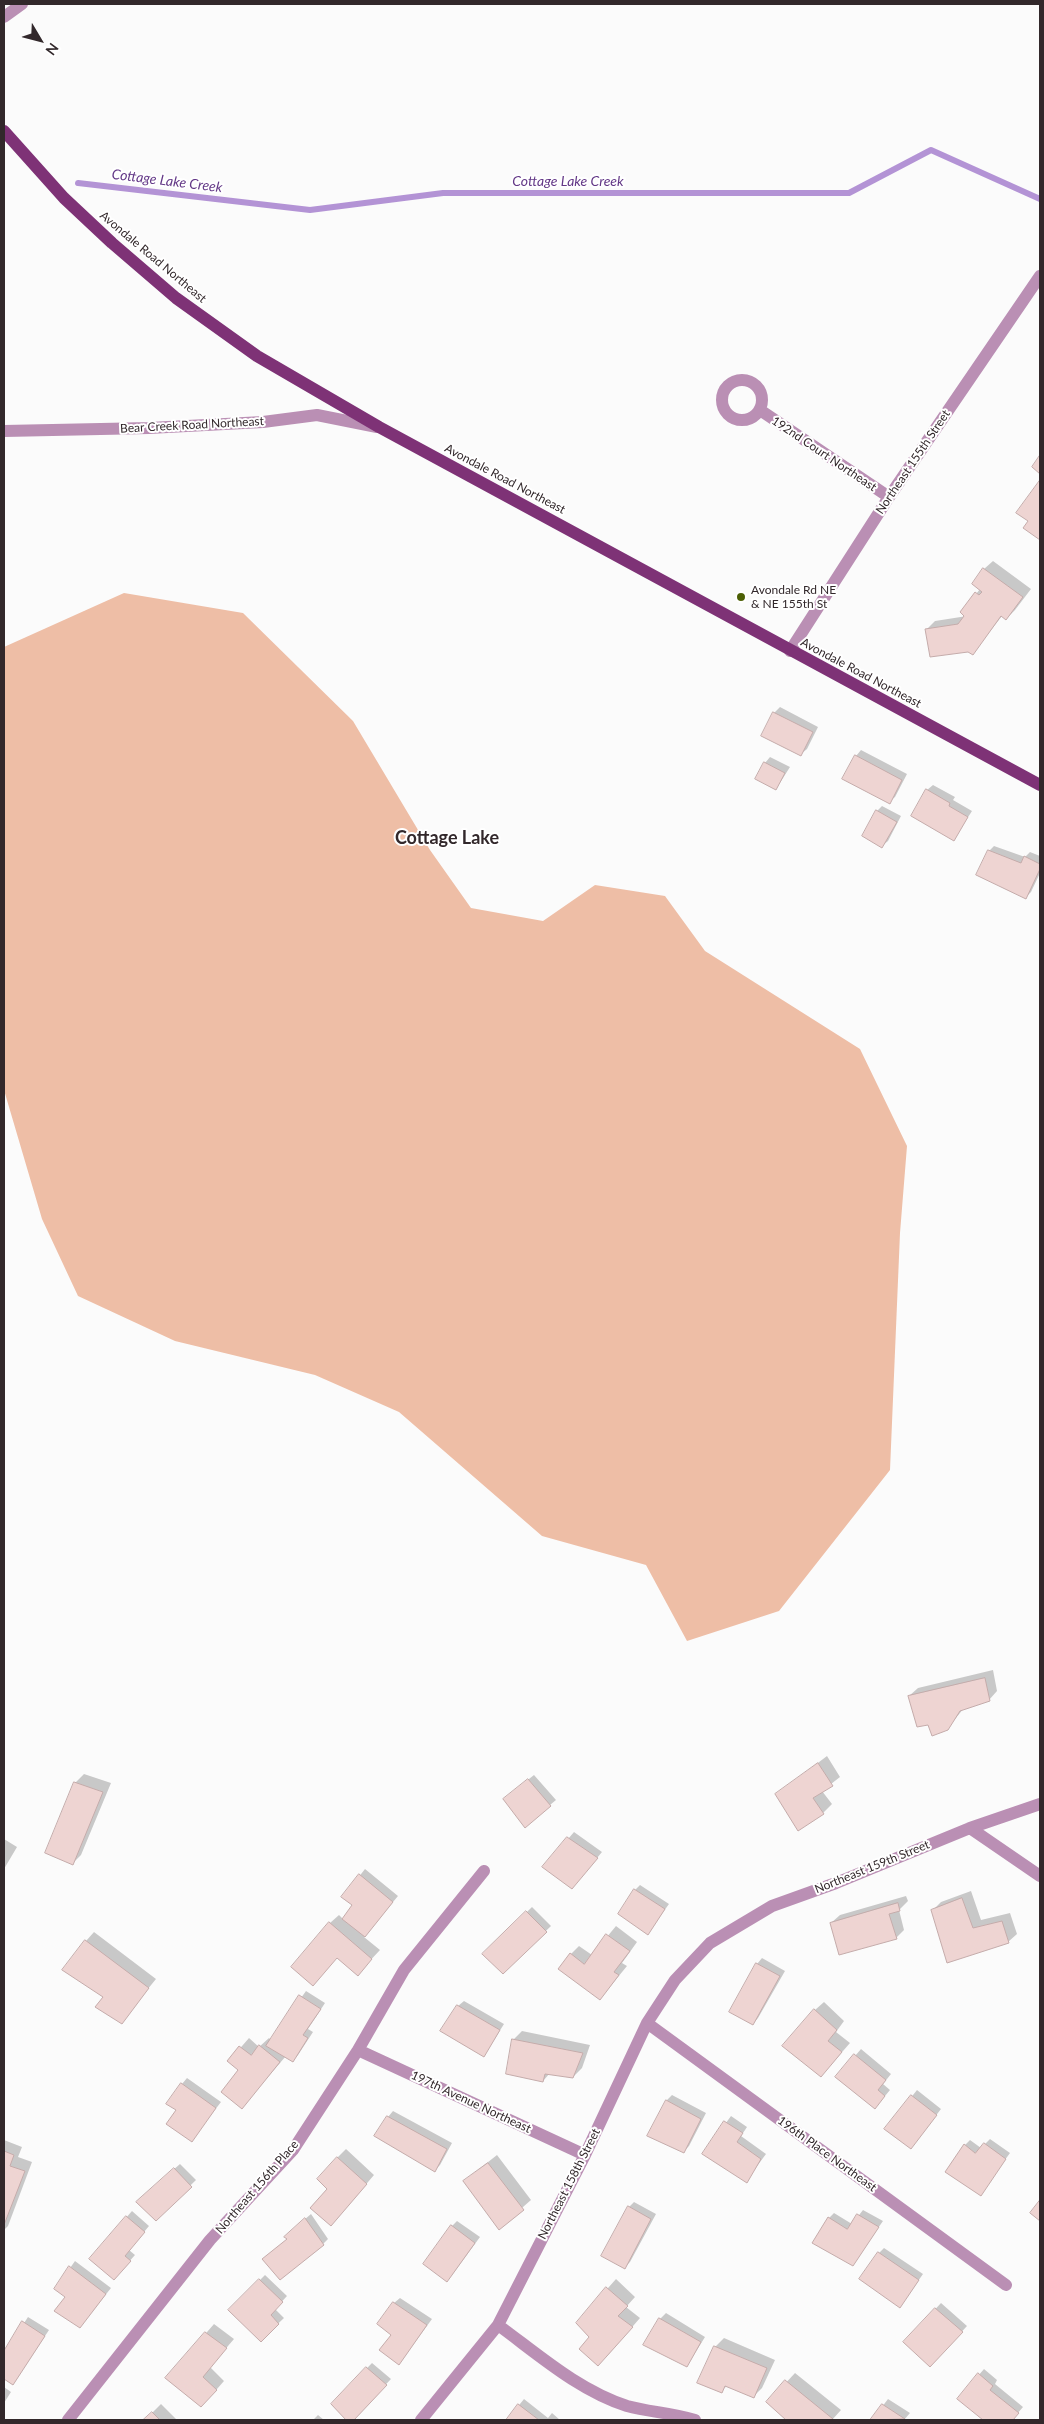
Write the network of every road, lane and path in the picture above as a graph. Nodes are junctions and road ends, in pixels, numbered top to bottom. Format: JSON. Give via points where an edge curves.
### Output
{"nodes":[{"id":1,"x":22,"y":4,"type":"edge"},
{"id":2,"x":4,"y":17,"type":"edge"},
{"id":3,"x":4,"y":132,"type":"edge"},
{"id":4,"x":1040,"y":276,"type":"edge"},
{"id":5,"x":760,"y":410,"type":"dead end"},
{"id":6,"x":379,"y":427,"type":"junction"},
{"id":7,"x":4,"y":431,"type":"edge"},
{"id":8,"x":889,"y":497,"type":"junction"},
{"id":9,"x":790,"y":650,"type":"junction"},
{"id":10,"x":1040,"y":785,"type":"edge"},
{"id":11,"x":1040,"y":1804,"type":"edge"},
{"id":12,"x":970,"y":1828,"type":"junction"},
{"id":13,"x":484,"y":1871,"type":"dead end"},
{"id":14,"x":1040,"y":1876,"type":"edge"},
{"id":15,"x":710,"y":1943,"type":"joint"},
{"id":16,"x":647,"y":2023,"type":"junction"},
{"id":17,"x":358,"y":2050,"type":"junction"},
{"id":18,"x":585,"y":2155,"type":"junction"},
{"id":19,"x":1006,"y":2285,"type":"dead end"},
{"id":20,"x":498,"y":2325,"type":"junction"},
{"id":21,"x":68,"y":2420,"type":"edge"},
{"id":22,"x":420,"y":2420,"type":"edge"},
{"id":23,"x":695,"y":2420,"type":"edge"}],
"edges":[{"from":1,"to":2,"type":"street"},
{"from":3,"to":6,"type":"main road","name":"Avondale Road Northeast","via":[[64,198],[176,298],[257,356]]},
{"from":4,"to":8,"type":"street","name":"Northeast 155th Street"},
{"from":5,"to":8,"type":"street","name":"192nd Court Northeast"},
{"from":6,"to":7,"type":"street","name":"Bear Creek Road Northeast","via":[[317,415],[188,426]]},
{"from":6,"to":9,"type":"main road","name":"Avondale Road Northeast"},
{"from":8,"to":9,"type":"street","name":"Northeast 155th Street"},
{"from":9,"to":10,"type":"main road","name":"Avondale Road Northeast"},
{"from":11,"to":12,"type":"street","name":"Northeast 159th Street"},
{"from":12,"to":14,"type":"street"},
{"from":12,"to":15,"type":"street","name":"Northeast 159th Street","via":[[772,1906]]},
{"from":13,"to":17,"type":"street","name":"Northeast 156th Place","via":[[404,1970]]},
{"from":15,"to":16,"type":"street","name":"Northeast 158th Street","via":[[675,1980]]},
{"from":16,"to":18,"type":"street","name":"Northeast 158th Street"},
{"from":16,"to":19,"type":"street","name":"196th Place Northeast"},
{"from":17,"to":18,"type":"street","name":"197th Avenue Northeast"},
{"from":17,"to":21,"type":"street","name":"Northeast 156th Place","via":[[292,2150],[210,2240]]},
{"from":18,"to":20,"type":"street","name":"Northeast 158th Street"},
{"from":20,"to":22,"type":"street","name":"Northeast 158th Street"},
{"from":20,"to":23,"type":"street","via":[[577,2383],[608,2398]]}]}
